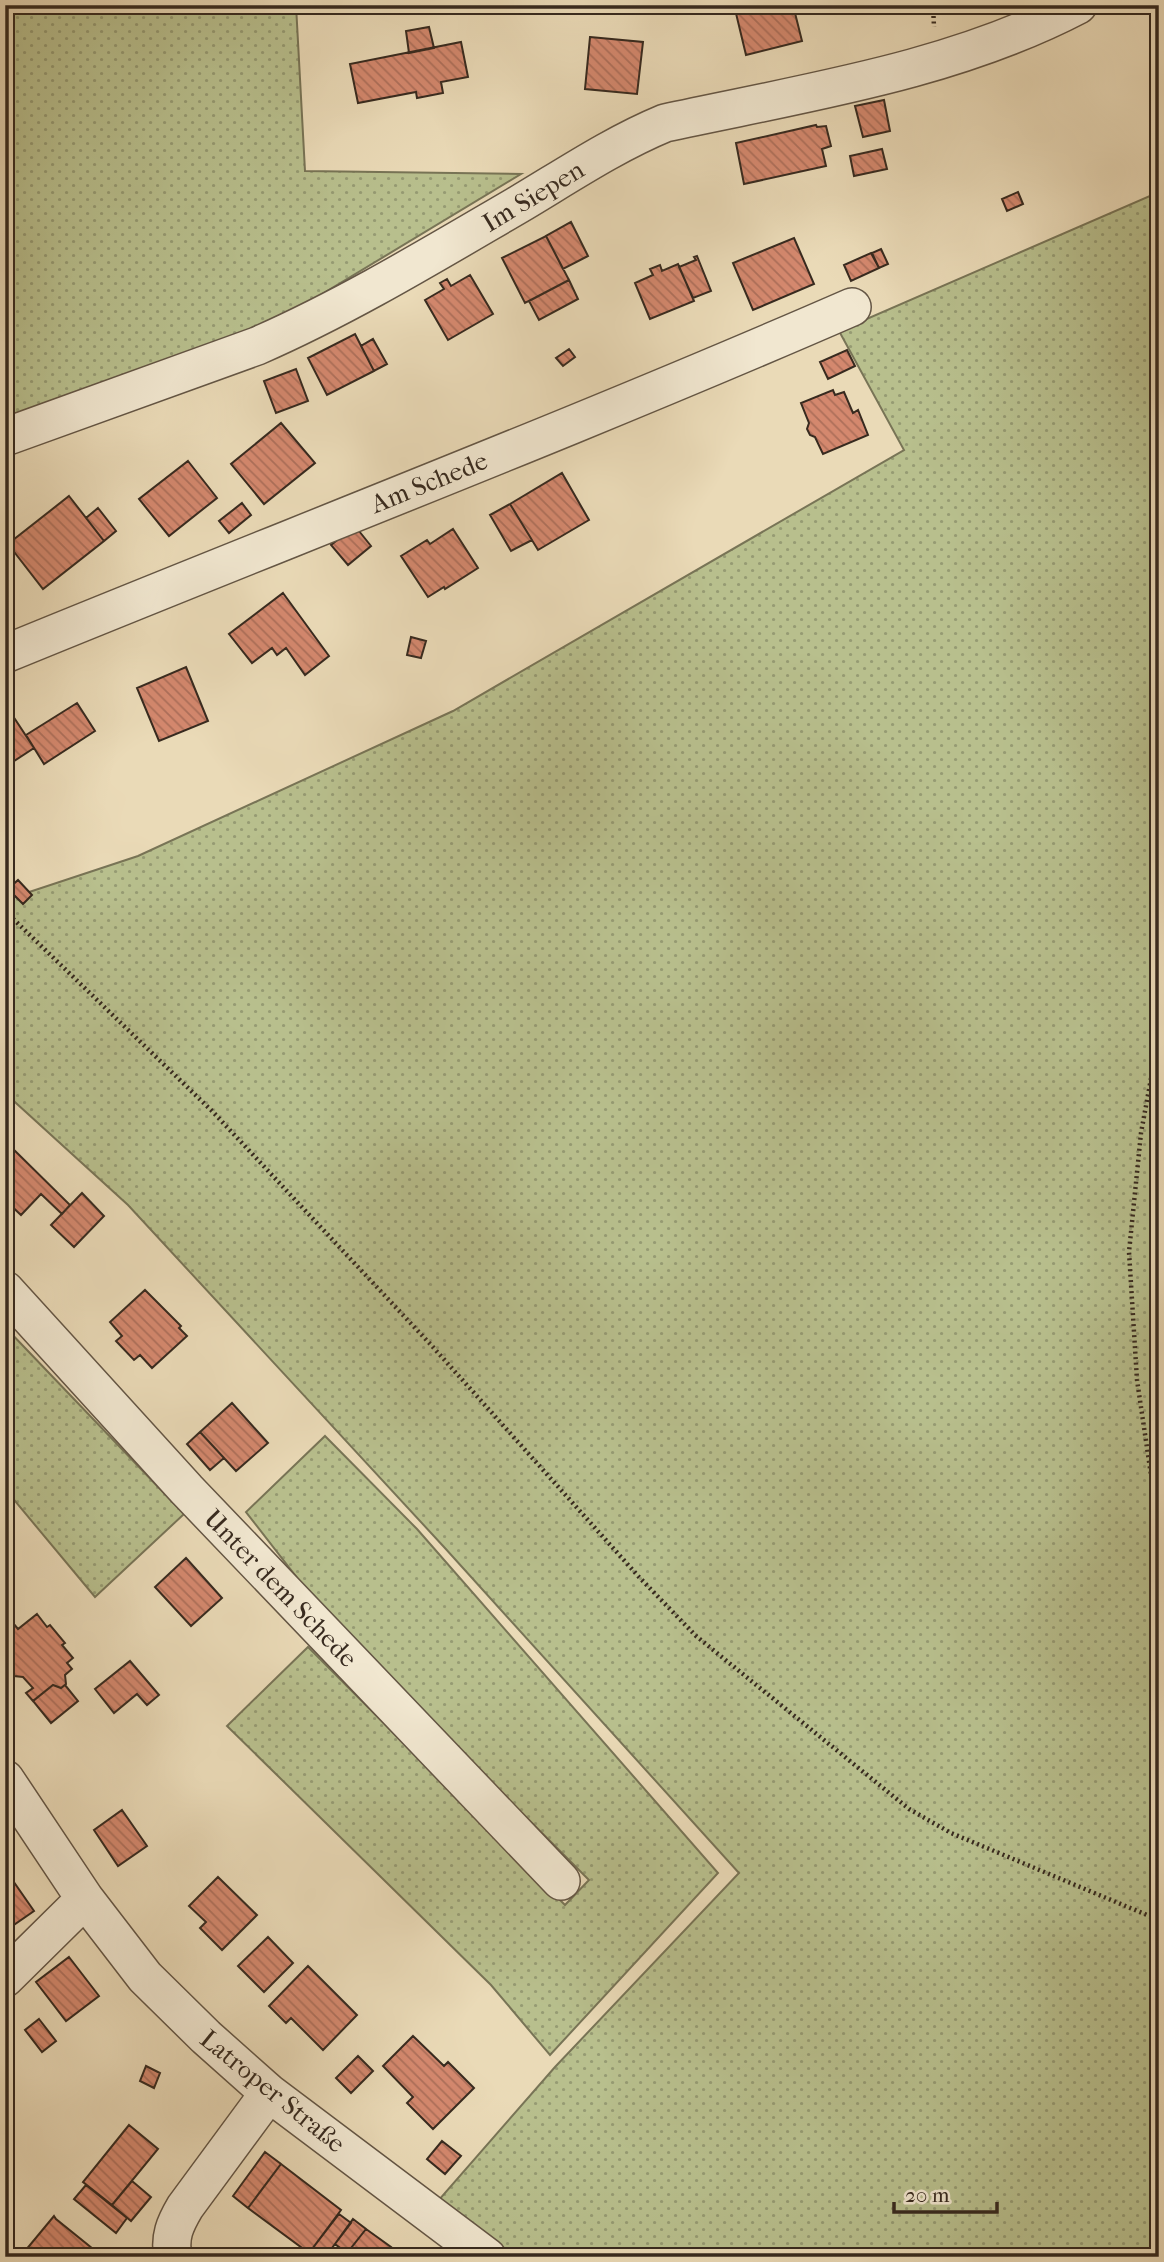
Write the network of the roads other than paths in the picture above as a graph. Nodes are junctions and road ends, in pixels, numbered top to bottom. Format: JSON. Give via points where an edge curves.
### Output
{"nodes":[{"id":1,"x":1078,"y":5,"type":"edge"},
{"id":2,"x":852,"y":307,"type":"dead end"},
{"id":3,"x":5,"y":437,"type":"edge"},
{"id":4,"x":5,"y":654,"type":"edge"},
{"id":5,"x":5,"y":1290,"type":"edge"},
{"id":6,"x":5,"y":1779,"type":"edge"},
{"id":7,"x":561,"y":1881,"type":"dead end"},
{"id":8,"x":85,"y":1899,"type":"junction"},
{"id":9,"x":5,"y":1978,"type":"edge"},
{"id":10,"x":269,"y":2093,"type":"junction"},
{"id":11,"x":173,"y":2257,"type":"edge"},
{"id":12,"x":486,"y":2257,"type":"edge"}],
"edges":[{"from":1,"to":3,"type":"street","name":"Im Siepen","via":[[1012,36],[935,63],[665,123],[632,136],[454,242],[291,331]]},
{"from":2,"to":4,"type":"street","name":"Am Schede","via":[[668,387]]},
{"from":5,"to":7,"type":"street","name":"Unter dem Schede","via":[[197,1500]]},
{"from":6,"to":8,"type":"street","name":"Latroper Straße"},
{"from":8,"to":9,"type":"street"},
{"from":8,"to":10,"type":"street","name":"Latroper Straße","via":[[145,1977]]},
{"from":10,"to":11,"type":"street","via":[[185,2207],[172,2235]]},
{"from":10,"to":12,"type":"street","name":"Latroper Straße"}]}
